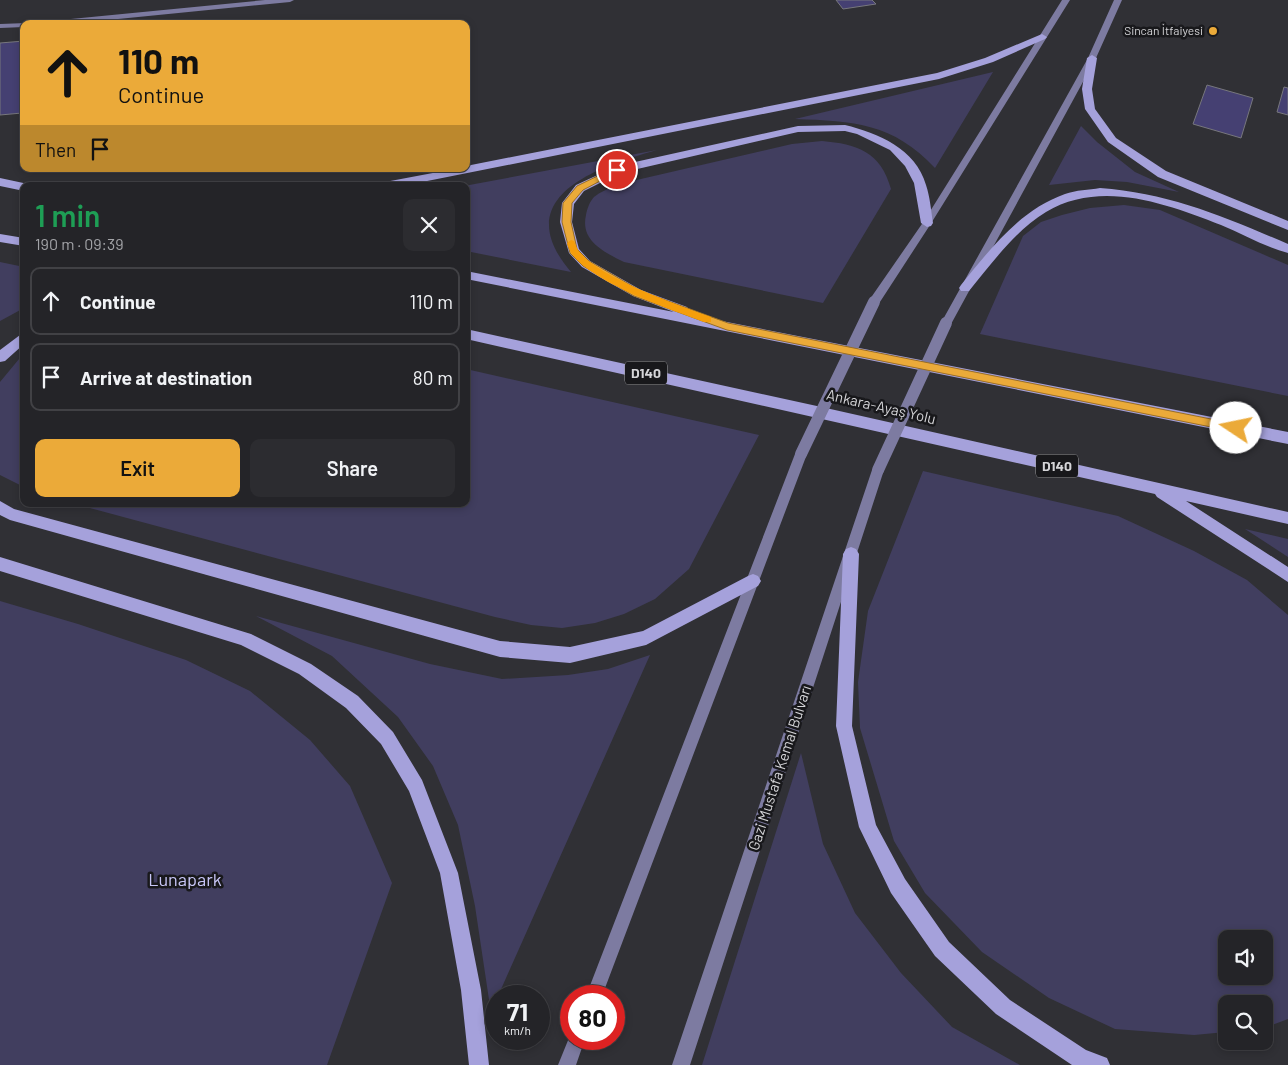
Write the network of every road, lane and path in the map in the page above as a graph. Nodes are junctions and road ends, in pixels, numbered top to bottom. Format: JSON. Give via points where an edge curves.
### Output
{"nodes":[{"id":1,"x":290,"y":0,"type":"edge"},
{"id":2,"x":1066,"y":0,"type":"edge"},
{"id":3,"x":1118,"y":0,"type":"edge"},
{"id":4,"x":82,"y":20,"type":"edge"},
{"id":5,"x":20,"y":25,"type":"edge"},
{"id":6,"x":0,"y":26,"type":"edge"},
{"id":7,"x":1042,"y":37,"type":"junction"},
{"id":8,"x":1092,"y":58,"type":"junction"},
{"id":9,"x":470,"y":169,"type":"edge"},
{"id":10,"x":456,"y":172,"type":"edge"},
{"id":11,"x":0,"y":182,"type":"edge"},
{"id":12,"x":405,"y":182,"type":"edge"},
{"id":13,"x":20,"y":186,"type":"edge"},
{"id":14,"x":927,"y":223,"type":"junction"},
{"id":15,"x":1288,"y":226,"type":"edge"},
{"id":16,"x":0,"y":238,"type":"edge"},
{"id":17,"x":20,"y":241,"type":"edge"},
{"id":18,"x":1288,"y":249,"type":"edge"},
{"id":19,"x":470,"y":275,"type":"edge"},
{"id":20,"x":965,"y":288,"type":"junction"},
{"id":21,"x":727,"y":327,"type":"junction"},
{"id":22,"x":470,"y":335,"type":"edge"},
{"id":23,"x":20,"y":340,"type":"edge"},
{"id":24,"x":0,"y":357,"type":"edge"},
{"id":25,"x":1168,"y":415,"type":"junction"},
{"id":26,"x":1288,"y":428,"type":"edge"},
{"id":27,"x":1288,"y":438,"type":"edge"},
{"id":28,"x":1155,"y":488,"type":"junction"},
{"id":29,"x":0,"y":507,"type":"edge"},
{"id":30,"x":1288,"y":518,"type":"edge"},
{"id":31,"x":850,"y":554,"type":"junction"},
{"id":32,"x":0,"y":564,"type":"edge"},
{"id":33,"x":1288,"y":575,"type":"edge"},
{"id":34,"x":753,"y":581,"type":"junction"},
{"id":35,"x":598,"y":985,"type":"edge"},
{"id":36,"x":573,"y":1050,"type":"edge"},
{"id":37,"x":480,"y":1065,"type":"edge"},
{"id":38,"x":567,"y":1065,"type":"edge"},
{"id":39,"x":681,"y":1065,"type":"edge"},
{"id":40,"x":1100,"y":1065,"type":"edge"}],
"edges":[{"from":1,"to":4,"type":"main road"},
{"from":2,"to":7,"type":"main road"},
{"from":3,"to":8,"type":"main road","name":"Gazi Mustafa Kemal Bulvarı"},
{"from":5,"to":6,"type":"main road"},
{"from":7,"to":9,"type":"highway","via":[[989,60],[939,76]]},
{"from":7,"to":14,"type":"main road"},
{"from":8,"to":15,"type":"highway","via":[[1087,89],[1090,109],[1112,140],[1162,174]]},
{"from":8,"to":20,"type":"main road","name":"Gazi Mustafa Kemal Bulvarı"},
{"from":10,"to":12,"type":"highway"},
{"from":11,"to":13,"type":"highway"},
{"from":14,"to":21,"type":"highway","via":[[920,183],[909,164],[894,148],[845,128],[798,129],[617,170],[580,188],[568,203],[566,222],[573,250],[586,264],[637,293]]},
{"from":14,"to":34,"type":"main road","bridge":true,"via":[[874,302],[802,454]]},
{"from":16,"to":17,"type":"highway"},
{"from":18,"to":20,"type":"highway","via":[[1194,210],[1151,197],[1112,192],[1072,195],[1042,208],[1005,240]]},
{"from":19,"to":21,"type":"highway"},
{"from":20,"to":31,"type":"main road","name":"Gazi Mustafa Kemal Bulvarı","bridge":true,"via":[[878,470]]},
{"from":21,"to":25,"type":"highway"},
{"from":22,"to":28,"type":"highway","name":"Ankara-Ayaş Yolu","number":"D140"},
{"from":23,"to":24,"type":"highway"},
{"from":25,"to":26,"type":"highway"},
{"from":25,"to":27,"type":"highway"},
{"from":28,"to":30,"type":"highway","name":"Ankara-Ayaş Yolu","number":"D140"},
{"from":28,"to":33,"type":"highway"},
{"from":29,"to":34,"type":"highway","via":[[10,514],[500,649],[570,655],[646,638]]},
{"from":31,"to":39,"type":"main road","name":"Gazi Mustafa Kemal Bulvarı"},
{"from":31,"to":40,"type":"highway","via":[[844,726],[868,827],[898,886],[942,950],[1003,1007],[1080,1058]]},
{"from":32,"to":37,"type":"highway","via":[[245,639],[305,669],[352,702],[387,738],[416,786],[449,873],[472,990]]},
{"from":34,"to":35,"type":"main road"},
{"from":36,"to":38,"type":"main road"}]}
